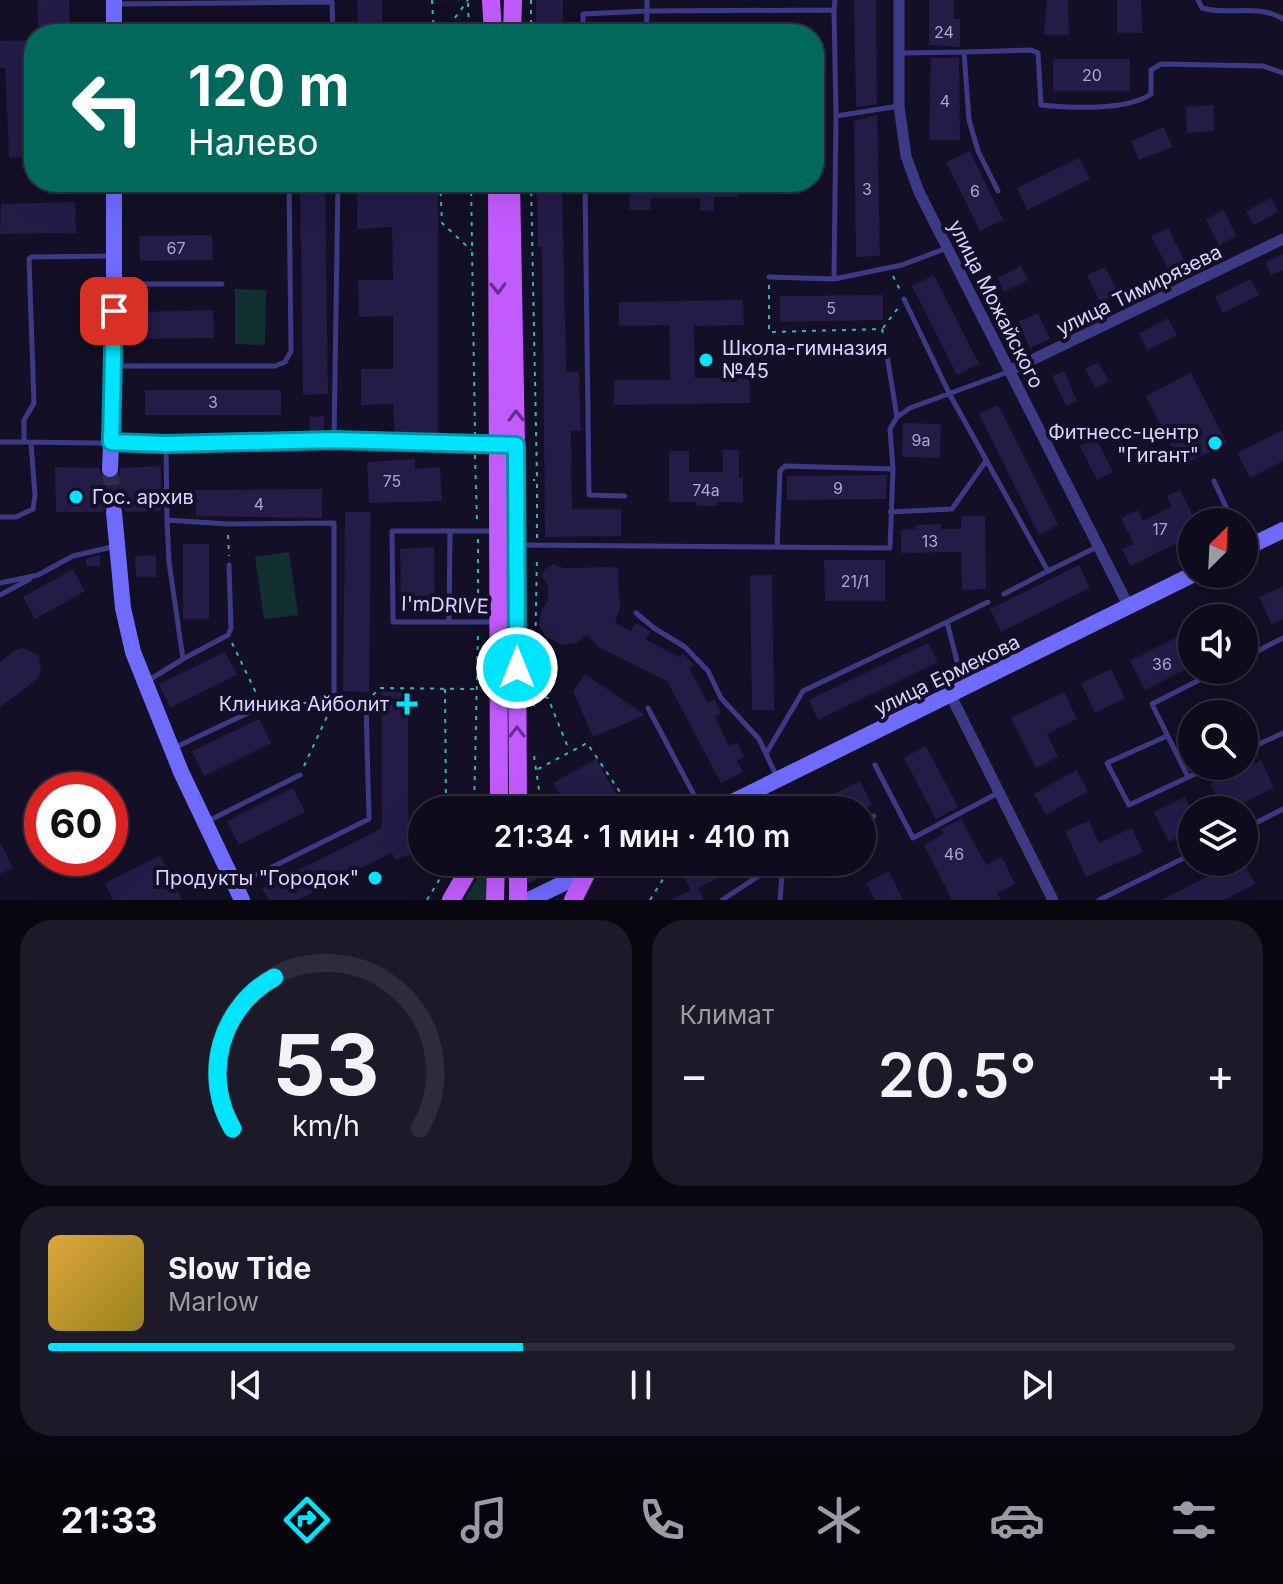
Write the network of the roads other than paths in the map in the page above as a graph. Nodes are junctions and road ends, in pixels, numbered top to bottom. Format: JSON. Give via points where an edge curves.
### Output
{"nodes":[{"id":1,"x":491,"y":0,"type":"edge"},
{"id":2,"x":513,"y":0,"type":"edge"},
{"id":3,"x":647,"y":0,"type":"edge"},
{"id":4,"x":835,"y":0,"type":"edge"},
{"id":5,"x":899,"y":0,"type":"edge"},
{"id":6,"x":1198,"y":0,"type":"edge"},
{"id":7,"x":834,"y":10,"type":"junction"},
{"id":8,"x":647,"y":11,"type":"junction"},
{"id":9,"x":112,"y":12,"type":"edge"},
{"id":10,"x":1283,"y":19,"type":"edge"},
{"id":11,"x":333,"y":24,"type":"edge"},
{"id":12,"x":492,"y":24,"type":"edge"},
{"id":13,"x":512,"y":24,"type":"edge"},
{"id":14,"x":583,"y":24,"type":"edge"},
{"id":15,"x":646,"y":24,"type":"edge"},
{"id":16,"x":964,"y":52,"type":"junction"},
{"id":17,"x":900,"y":53,"type":"junction"},
{"id":18,"x":1283,"y":73,"type":"edge"},
{"id":19,"x":899,"y":106,"type":"junction"},
{"id":20,"x":836,"y":116,"type":"junction"},
{"id":21,"x":998,"y":191,"type":"dead end"},
{"id":22,"x":114,"y":192,"type":"edge"},
{"id":23,"x":289,"y":192,"type":"edge"},
{"id":24,"x":338,"y":192,"type":"edge"},
{"id":25,"x":497,"y":192,"type":"edge"},
{"id":26,"x":511,"y":192,"type":"edge"},
{"id":27,"x":585,"y":192,"type":"edge"},
{"id":28,"x":1283,"y":239,"type":"edge"},
{"id":29,"x":949,"y":248,"type":"junction"},
{"id":30,"x":114,"y":256,"type":"junction"},
{"id":31,"x":769,"y":277,"type":"road end"},
{"id":32,"x":834,"y":279,"type":"junction"},
{"id":33,"x":114,"y":284,"type":"junction"},
{"id":34,"x":222,"y":284,"type":"dead end"},
{"id":35,"x":904,"y":299,"type":"road end"},
{"id":36,"x":885,"y":343,"type":"road end"},
{"id":37,"x":114,"y":366,"type":"junction"},
{"id":38,"x":1009,"y":371,"type":"junction"},
{"id":39,"x":950,"y":395,"type":"junction"},
{"id":40,"x":897,"y":417,"type":"junction"},
{"id":41,"x":334,"y":440,"type":"junction"},
{"id":42,"x":0,"y":442,"type":"edge"},
{"id":43,"x":28,"y":442,"type":"junction"},
{"id":44,"x":111,"y":442,"type":"junction"},
{"id":45,"x":166,"y":444,"type":"junction"},
{"id":46,"x":508,"y":445,"type":"junction"},
{"id":47,"x":986,"y":461,"type":"junction"},
{"id":48,"x":110,"y":469,"type":"tunnel mouth"},
{"id":49,"x":893,"y":469,"type":"junction"},
{"id":50,"x":1214,"y":481,"type":"dead end"},
{"id":51,"x":625,"y":496,"type":"dead end"},
{"id":52,"x":1227,"y":508,"type":"edge"},
{"id":53,"x":114,"y":512,"type":"tunnel mouth"},
{"id":54,"x":890,"y":512,"type":"junction"},
{"id":55,"x":0,"y":517,"type":"edge"},
{"id":56,"x":167,"y":520,"type":"junction"},
{"id":57,"x":1283,"y":530,"type":"edge"},
{"id":58,"x":450,"y":531,"type":"junction"},
{"id":59,"x":499,"y":531,"type":"junction"},
{"id":60,"x":1258,"y":542,"type":"edge"},
{"id":61,"x":516,"y":545,"type":"junction"},
{"id":62,"x":117,"y":546,"type":"junction"},
{"id":63,"x":777,"y":547,"type":"junction"},
{"id":64,"x":1099,"y":547,"type":"junction"},
{"id":65,"x":229,"y":565,"type":"road end"},
{"id":66,"x":1048,"y":571,"type":"junction"},
{"id":67,"x":38,"y":575,"type":"junction"},
{"id":68,"x":1178,"y":582,"type":"edge"},
{"id":69,"x":0,"y":583,"type":"edge"},
{"id":70,"x":1004,"y":594,"type":"dead end"},
{"id":71,"x":0,"y":595,"type":"edge"},
{"id":72,"x":988,"y":602,"type":"dead end"},
{"id":73,"x":1129,"y":607,"type":"junction"},
{"id":74,"x":636,"y":613,"type":"dead end"},
{"id":75,"x":449,"y":622,"type":"junction"},
{"id":76,"x":500,"y":622,"type":"junction"},
{"id":77,"x":947,"y":622,"type":"junction"},
{"id":78,"x":1283,"y":638,"type":"edge"},
{"id":79,"x":1258,"y":651,"type":"edge"},
{"id":80,"x":183,"y":659,"type":"junction"},
{"id":81,"x":143,"y":683,"type":"junction"},
{"id":82,"x":1191,"y":684,"type":"edge"},
{"id":83,"x":957,"y":692,"type":"junction"},
{"id":84,"x":263,"y":706,"type":"road end"},
{"id":85,"x":648,"y":708,"type":"dead end"},
{"id":86,"x":1283,"y":733,"type":"edge"},
{"id":87,"x":1167,"y":736,"type":"junction"},
{"id":88,"x":1258,"y":745,"type":"edge"},
{"id":89,"x":171,"y":749,"type":"junction"},
{"id":90,"x":767,"y":752,"type":"junction"},
{"id":91,"x":1178,"y":757,"type":"edge"},
{"id":92,"x":875,"y":765,"type":"dead end"},
{"id":93,"x":300,"y":775,"type":"road end"},
{"id":94,"x":778,"y":780,"type":"junction"},
{"id":95,"x":1182,"y":780,"type":"edge"},
{"id":96,"x":752,"y":793,"type":"junction"},
{"id":97,"x":999,"y":793,"type":"junction"},
{"id":98,"x":499,"y":796,"type":"edge"},
{"id":99,"x":518,"y":796,"type":"edge"},
{"id":100,"x":695,"y":796,"type":"edge"},
{"id":101,"x":746,"y":796,"type":"edge"},
{"id":102,"x":753,"y":796,"type":"edge"},
{"id":103,"x":1283,"y":809,"type":"edge"},
{"id":104,"x":205,"y":822,"type":"junction"},
{"id":105,"x":1258,"y":822,"type":"edge"},
{"id":106,"x":1178,"y":861,"type":"edge"},
{"id":107,"x":465,"y":876,"type":"edge"},
{"id":108,"x":496,"y":876,"type":"edge"},
{"id":109,"x":518,"y":876,"type":"edge"},
{"id":110,"x":579,"y":876,"type":"edge"},
{"id":111,"x":585,"y":876,"type":"edge"},
{"id":112,"x":759,"y":876,"type":"edge"},
{"id":113,"x":781,"y":876,"type":"edge"},
{"id":114,"x":239,"y":892,"type":"edge"},
{"id":115,"x":451,"y":900,"type":"edge"},
{"id":116,"x":495,"y":900,"type":"edge"},
{"id":117,"x":518,"y":900,"type":"edge"},
{"id":118,"x":529,"y":900,"type":"edge"},
{"id":119,"x":573,"y":900,"type":"edge"},
{"id":120,"x":722,"y":900,"type":"edge"},
{"id":121,"x":780,"y":900,"type":"edge"},
{"id":122,"x":1053,"y":900,"type":"edge"},
{"id":123,"x":1099,"y":900,"type":"edge"}],
"edges":[{"from":1,"to":12,"type":"main road"},
{"from":2,"to":13,"type":"main road"},
{"from":3,"to":8,"type":"lane"},
{"from":4,"to":7,"type":"lane"},
{"from":5,"to":17,"type":"street","name":"улица Можайского"},
{"from":6,"to":10,"type":"lane","via":[[1211,11],[1252,9]]},
{"from":7,"to":8,"type":"lane"},
{"from":7,"to":20,"type":"lane"},
{"from":8,"to":14,"type":"lane","via":[[583,14]]},
{"from":8,"to":15,"type":"lane"},
{"from":9,"to":11,"type":"lane","via":[[332,2]]},
{"from":16,"to":17,"type":"lane"},
{"from":16,"to":18,"type":"lane","via":[[1038,53],[1041,105],[1057,107],[1143,99],[1151,94],[1151,70],[1161,64],[1263,66]]},
{"from":16,"to":21,"type":"lane","via":[[969,120]]},
{"from":17,"to":19,"type":"street","name":"улица Можайского"},
{"from":19,"to":20,"type":"lane"},
{"from":19,"to":29,"type":"street","name":"улица Можайского","via":[[906,156]]},
{"from":20,"to":32,"type":"lane"},
{"from":22,"to":30,"type":"main road"},
{"from":23,"to":37,"type":"lane","via":[[291,351],[285,362]]},
{"from":24,"to":41,"type":"lane"},
{"from":25,"to":46,"type":"main road","one_way":true},
{"from":46,"to":26,"type":"main road","one_way":true},
{"from":27,"to":51,"type":"lane","via":[[589,495]]},
{"from":28,"to":38,"type":"street","name":"улица Тимирязева"},
{"from":29,"to":32,"type":"lane"},
{"from":29,"to":38,"type":"street","name":"улица Можайского"},
{"from":30,"to":33,"type":"main road"},
{"from":30,"to":43,"type":"lane","via":[[29,259],[34,403],[24,420]]},
{"from":31,"to":32,"type":"lane"},
{"from":33,"to":34,"type":"lane"},
{"from":33,"to":37,"type":"main road"},
{"from":35,"to":39,"type":"lane"},
{"from":36,"to":40,"type":"lane"},
{"from":37,"to":44,"type":"main road"},
{"from":38,"to":39,"type":"lane"},
{"from":38,"to":64,"type":"street","name":"улица Можайского"},
{"from":39,"to":40,"type":"lane"},
{"from":39,"to":47,"type":"lane"},
{"from":40,"to":49,"type":"lane","via":[[890,429]]},
{"from":41,"to":45,"type":"lane"},
{"from":41,"to":46,"type":"lane"},
{"from":42,"to":43,"type":"lane"},
{"from":43,"to":44,"type":"lane"},
{"from":43,"to":55,"type":"lane","via":[[33,509]]},
{"from":44,"to":45,"type":"lane"},
{"from":44,"to":48,"type":"main road"},
{"from":45,"to":56,"type":"lane"},
{"from":46,"to":59,"type":"main road"},
{"from":46,"to":61,"type":"main road"},
{"from":47,"to":54,"type":"lane","via":[[952,509]]},
{"from":47,"to":66,"type":"lane"},
{"from":49,"to":54,"type":"lane"},
{"from":49,"to":63,"type":"lane","via":[[785,466],[780,471]]},
{"from":50,"to":52,"type":"lane"},
{"from":53,"to":62,"type":"main road"},
{"from":54,"to":63,"type":"lane","via":[[890,548]]},
{"from":56,"to":80,"type":"lane"},
{"from":56,"to":114,"type":"lane","via":[[334,523],[334,700],[366,702],[369,819]]},
{"from":57,"to":60,"type":"main road"},
{"from":58,"to":59,"type":"lane","name":"I'mDRIVE"},
{"from":58,"to":75,"type":"lane"},
{"from":58,"to":75,"type":"lane","name":"I'mDRIVE","via":[[392,531],[393,622]]},
{"from":59,"to":76,"type":"main road"},
{"from":61,"to":63,"type":"lane"},
{"from":99,"to":61,"type":"main road","one_way":true},
{"from":62,"to":67,"type":"lane","via":[[73,556]]},
{"from":62,"to":81,"type":"main road","via":[[123,608]]},
{"from":64,"to":66,"type":"lane"},
{"from":64,"to":73,"type":"street","name":"улица Можайского"},
{"from":65,"to":80,"type":"lane","via":[[228,635]]},
{"from":66,"to":70,"type":"lane"},
{"from":67,"to":69,"type":"lane"},
{"from":67,"to":71,"type":"lane"},
{"from":68,"to":73,"type":"main road","name":"улица Ермекова"},
{"from":72,"to":77,"type":"lane"},
{"from":73,"to":83,"type":"main road","name":"улица Ермекова"},
{"from":74,"to":90,"type":"lane","via":[[685,647],[708,671],[721,698]]},
{"from":75,"to":76,"type":"lane","name":"I'mDRIVE"},
{"from":76,"to":98,"type":"main road"},
{"from":77,"to":83,"type":"lane"},
{"from":77,"to":90,"type":"lane","via":[[803,691]]},
{"from":78,"to":79,"type":"lane"},
{"from":80,"to":81,"type":"lane"},
{"from":81,"to":89,"type":"main road"},
{"from":82,"to":87,"type":"lane","via":[[1152,704]]},
{"from":83,"to":94,"type":"main road","name":"улица Ермекова"},
{"from":83,"to":97,"type":"street"},
{"from":84,"to":89,"type":"lane"},
{"from":85,"to":100,"type":"lane"},
{"from":86,"to":88,"type":"lane"},
{"from":87,"to":91,"type":"lane"},
{"from":87,"to":95,"type":"lane","via":[[1107,763],[1129,805]]},
{"from":89,"to":104,"type":"main road"},
{"from":90,"to":94,"type":"lane"},
{"from":92,"to":97,"type":"lane","via":[[913,838]]},
{"from":93,"to":104,"type":"lane"},
{"from":94,"to":96,"type":"main road","name":"улица Ермекова"},
{"from":96,"to":101,"type":"main road","name":"улица Ермекова"},
{"from":96,"to":102,"type":"lane"},
{"from":97,"to":122,"type":"street"},
{"from":103,"to":105,"type":"lane"},
{"from":104,"to":114,"type":"main road"},
{"from":106,"to":123,"type":"lane"},
{"from":107,"to":115,"type":"main road"},
{"from":108,"to":116,"type":"main road"},
{"from":109,"to":117,"type":"main road"},
{"from":110,"to":118,"type":"main road"},
{"from":111,"to":119,"type":"main road"},
{"from":112,"to":120,"type":"lane"},
{"from":113,"to":121,"type":"lane"}]}
